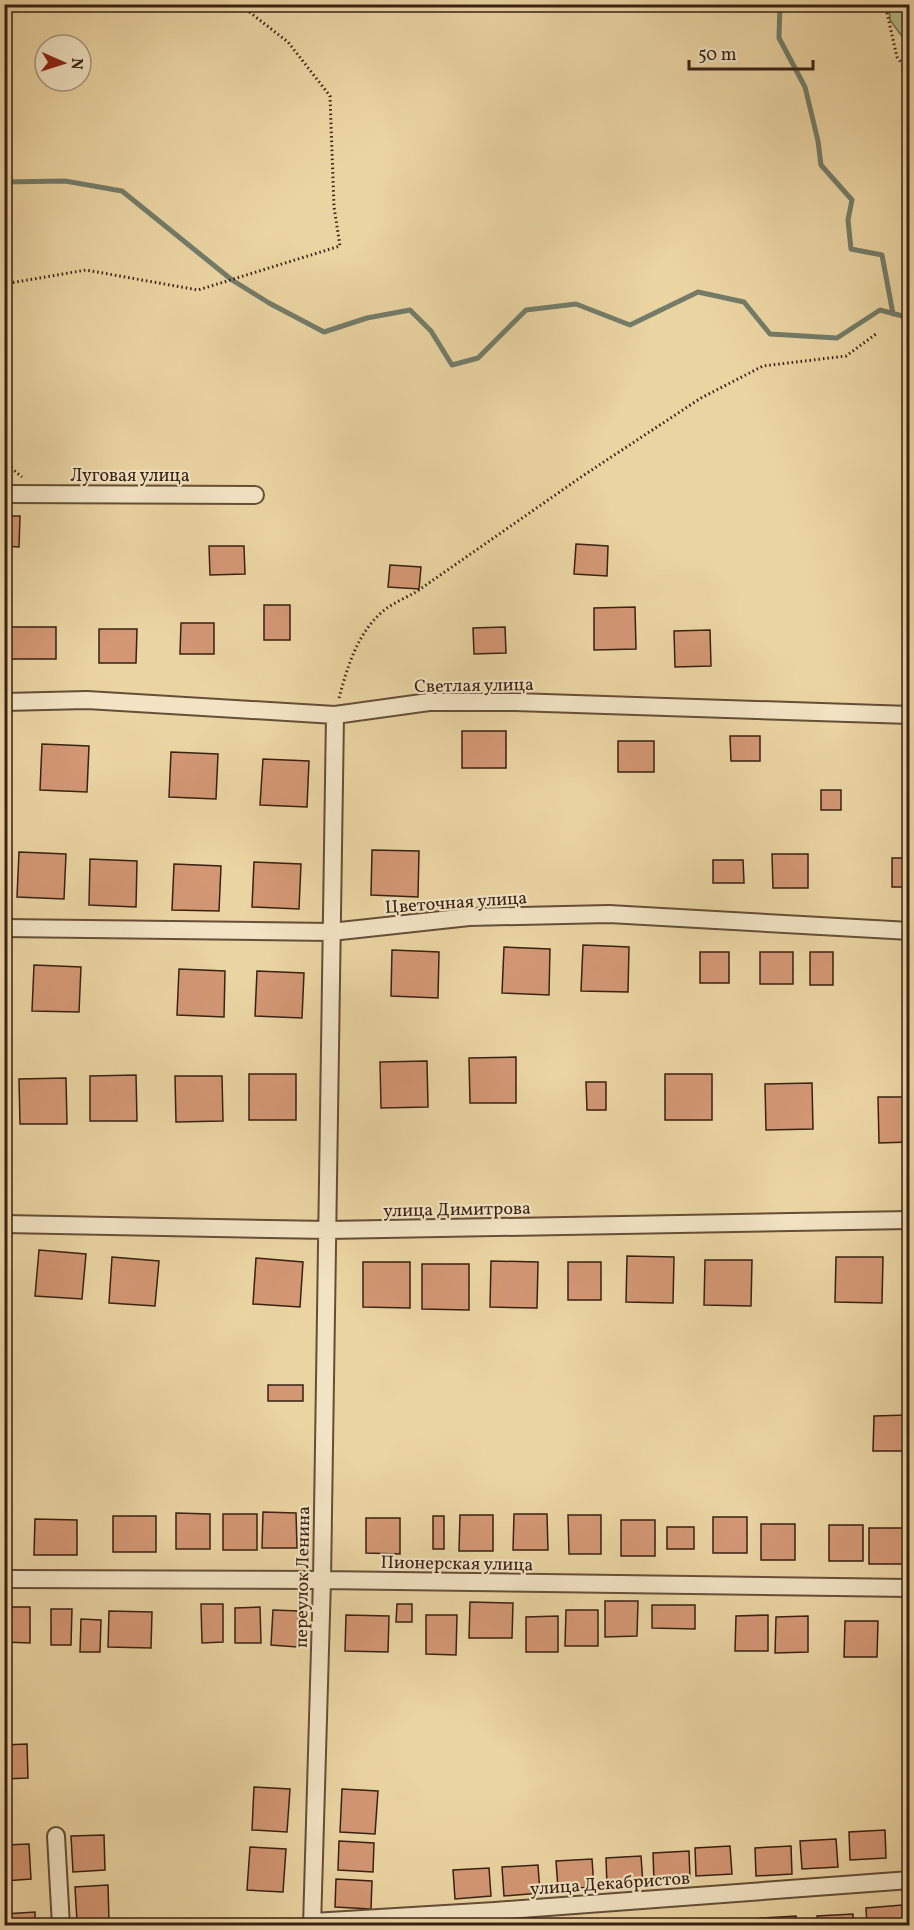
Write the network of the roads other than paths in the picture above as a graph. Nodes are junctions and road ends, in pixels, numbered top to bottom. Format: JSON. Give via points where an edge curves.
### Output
{"nodes":[{"id":1,"x":4,"y":494,"type":"edge"},
{"id":2,"x":255,"y":495,"type":"dead end"},
{"id":3,"x":4,"y":702,"type":"edge"},
{"id":4,"x":335,"y":715,"type":"junction"},
{"id":5,"x":909,"y":715,"type":"edge"},
{"id":6,"x":4,"y":928,"type":"edge"},
{"id":7,"x":909,"y":931,"type":"edge"},
{"id":8,"x":331,"y":932,"type":"junction"},
{"id":9,"x":909,"y":1220,"type":"edge"},
{"id":10,"x":4,"y":1224,"type":"edge"},
{"id":11,"x":328,"y":1230,"type":"junction"},
{"id":12,"x":4,"y":1579,"type":"edge"},
{"id":13,"x":322,"y":1580,"type":"junction"},
{"id":14,"x":909,"y":1588,"type":"edge"},
{"id":15,"x":56,"y":1836,"type":"dead end"},
{"id":16,"x":909,"y":1880,"type":"edge"},
{"id":17,"x":496,"y":1918,"type":"edge"},
{"id":18,"x":313,"y":1924,"type":"edge"},
{"id":19,"x":61,"y":1926,"type":"edge"}],
"edges":[{"from":1,"to":2,"type":"street","name":"Луговая улица"},
{"from":3,"to":4,"type":"street","name":"Светлая улица","via":[[87,700]]},
{"from":4,"to":5,"type":"street","name":"Светлая улица","via":[[429,702],[461,702]]},
{"from":4,"to":8,"type":"street","name":"переулок Ленина"},
{"from":6,"to":8,"type":"street","name":"Цветочная улица"},
{"from":7,"to":8,"type":"street","name":"Цветочная улица","via":[[609,914],[469,917]]},
{"from":8,"to":11,"type":"street","name":"переулок Ленина"},
{"from":9,"to":11,"type":"street","name":"улица Димитрова"},
{"from":10,"to":11,"type":"street","name":"улица Димитрова"},
{"from":11,"to":13,"type":"street","name":"переулок Ленина"},
{"from":12,"to":13,"type":"street","name":"Пионерская улица"},
{"from":13,"to":14,"type":"street","name":"Пионерская улица"},
{"from":13,"to":18,"type":"street","name":"переулок Ленина"},
{"from":15,"to":19,"type":"street"},
{"from":16,"to":17,"type":"street","name":"улица Декабристов"},
{"from":17,"to":18,"type":"street","name":"улица Декабристов"}]}
